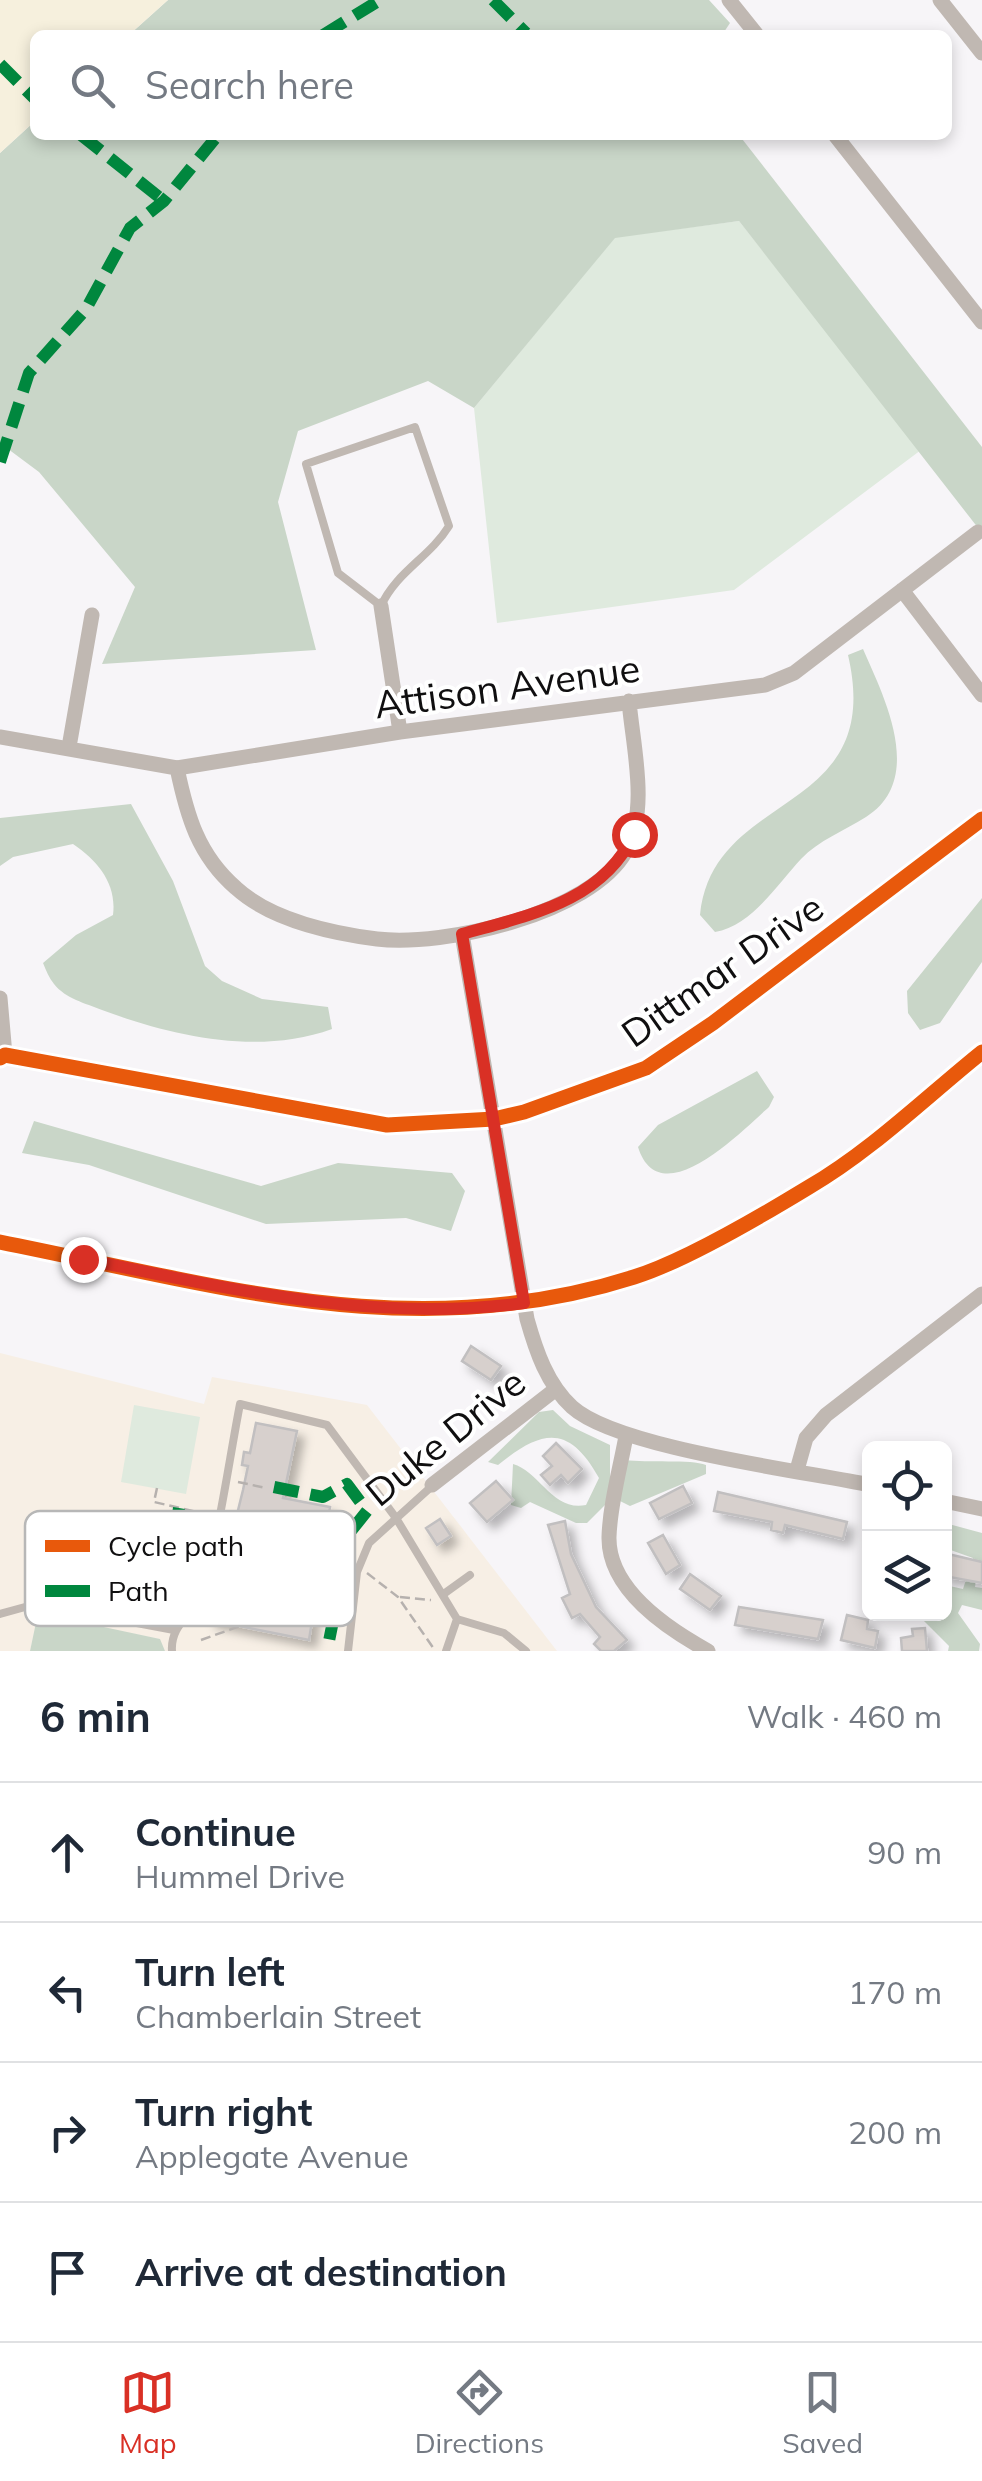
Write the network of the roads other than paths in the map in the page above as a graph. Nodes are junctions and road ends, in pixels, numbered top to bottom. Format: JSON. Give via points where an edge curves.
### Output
{"nodes":[{"id":1,"x":729,"y":0,"type":"edge"},
{"id":2,"x":940,"y":0,"type":"edge"},
{"id":3,"x":752,"y":30,"type":"edge"},
{"id":4,"x":982,"y":53,"type":"edge"},
{"id":5,"x":839,"y":140,"type":"edge"},
{"id":6,"x":982,"y":322,"type":"edge"},
{"id":7,"x":978,"y":532,"type":"dead end"},
{"id":8,"x":902,"y":590,"type":"junction"},
{"id":9,"x":381,"y":606,"type":"junction"},
{"id":10,"x":92,"y":616,"type":"dead end"},
{"id":11,"x":982,"y":694,"type":"edge"},
{"id":12,"x":629,"y":701,"type":"junction"},
{"id":13,"x":400,"y":732,"type":"junction"},
{"id":14,"x":0,"y":738,"type":"edge"},
{"id":15,"x":69,"y":747,"type":"junction"},
{"id":16,"x":176,"y":768,"type":"junction"},
{"id":17,"x":982,"y":819,"type":"edge"},
{"id":18,"x":462,"y":934,"type":"junction"},
{"id":19,"x":0,"y":998,"type":"edge"},
{"id":20,"x":982,"y":1052,"type":"edge"},
{"id":21,"x":2,"y":1056,"type":"edge"},
{"id":22,"x":494,"y":1119,"type":"junction"},
{"id":23,"x":0,"y":1242,"type":"edge"},
{"id":24,"x":982,"y":1294,"type":"edge"},
{"id":25,"x":524,"y":1303,"type":"junction"},
{"id":26,"x":556,"y":1389,"type":"junction"},
{"id":27,"x":626,"y":1436,"type":"junction"},
{"id":28,"x":797,"y":1470,"type":"junction"},
{"id":29,"x":862,"y":1483,"type":"edge"},
{"id":30,"x":432,"y":1486,"type":"joint"},
{"id":31,"x":952,"y":1503,"type":"edge"},
{"id":32,"x":982,"y":1509,"type":"edge"},
{"id":33,"x":218,"y":1511,"type":"edge"},
{"id":34,"x":396,"y":1518,"type":"junction"},
{"id":35,"x":470,"y":1575,"type":"dead end"},
{"id":36,"x":445,"y":1593,"type":"junction"},
{"id":37,"x":25,"y":1607,"type":"edge"},
{"id":38,"x":355,"y":1607,"type":"edge"},
{"id":39,"x":0,"y":1614,"type":"edge"},
{"id":40,"x":457,"y":1619,"type":"junction"},
{"id":41,"x":153,"y":1626,"type":"edge"},
{"id":42,"x":177,"y":1626,"type":"edge"},
{"id":43,"x":352,"y":1626,"type":"edge"},
{"id":44,"x":174,"y":1630,"type":"junction"},
{"id":45,"x":172,"y":1651,"type":"edge"},
{"id":46,"x":348,"y":1651,"type":"edge"},
{"id":47,"x":446,"y":1651,"type":"edge"},
{"id":48,"x":526,"y":1651,"type":"edge"},
{"id":49,"x":708,"y":1651,"type":"edge"}],
"edges":[{"from":1,"to":3,"type":"street"},
{"from":2,"to":4,"type":"street"},
{"from":5,"to":6,"type":"street"},
{"from":7,"to":8,"type":"street","name":"Attison Avenue"},
{"from":8,"to":11,"type":"street"},
{"from":8,"to":12,"type":"street","name":"Attison Avenue","via":[[779,681]]},
{"from":9,"to":9,"type":"lane","via":[[391,583],[450,526],[415,427],[306,464],[338,572]]},
{"from":9,"to":13,"type":"street"},
{"from":10,"to":15,"type":"street"},
{"from":12,"to":13,"type":"street","name":"Attison Avenue"},
{"from":12,"to":18,"type":"street","via":[[638,814],[616,866],[555,908]]},
{"from":13,"to":16,"type":"street","name":"Attison Avenue"},
{"from":14,"to":15,"type":"street","name":"Attison Avenue"},
{"from":15,"to":16,"type":"street","name":"Attison Avenue"},
{"from":16,"to":18,"type":"street","via":[[189,824],[212,865],[269,909],[318,928],[380,940]]},
{"from":17,"to":22,"type":"street","name":"Dittmar Drive","via":[[646,1068]]},
{"from":18,"to":22,"type":"street"},
{"from":19,"to":21,"type":"street"},
{"from":20,"to":25,"type":"street","via":[[812,1186],[756,1217],[637,1276]]},
{"from":21,"to":22,"type":"street","name":"Dittmar Drive","via":[[387,1125]]},
{"from":22,"to":25,"type":"street"},
{"from":23,"to":25,"type":"street","via":[[353,1308],[440,1312]]},
{"from":24,"to":28,"type":"street","via":[[826,1414],[806,1438]]},
{"from":25,"to":26,"type":"street","via":[[539,1359]]},
{"from":26,"to":27,"type":"street","via":[[574,1409]]},
{"from":26,"to":30,"type":"street","name":"Duke Drive"},
{"from":27,"to":28,"type":"street"},
{"from":27,"to":49,"type":"street","via":[[609,1540],[616,1570],[646,1608]]},
{"from":28,"to":29,"type":"street"},
{"from":30,"to":34,"type":"lane","name":"Duke Drive"},
{"from":31,"to":32,"type":"street"},
{"from":33,"to":34,"type":"lane","via":[[240,1404],[327,1425]]},
{"from":34,"to":36,"type":"lane"},
{"from":34,"to":38,"type":"lane","name":"Duke Drive","via":[[363,1556]]},
{"from":35,"to":36,"type":"lane"},
{"from":36,"to":40,"type":"lane"},
{"from":37,"to":39,"type":"lane"},
{"from":40,"to":47,"type":"lane"},
{"from":40,"to":48,"type":"lane","via":[[504,1634]]},
{"from":41,"to":44,"type":"lane"},
{"from":42,"to":44,"type":"lane"},
{"from":43,"to":46,"type":"lane","name":"Duke Drive"},
{"from":44,"to":45,"type":"lane"}]}
